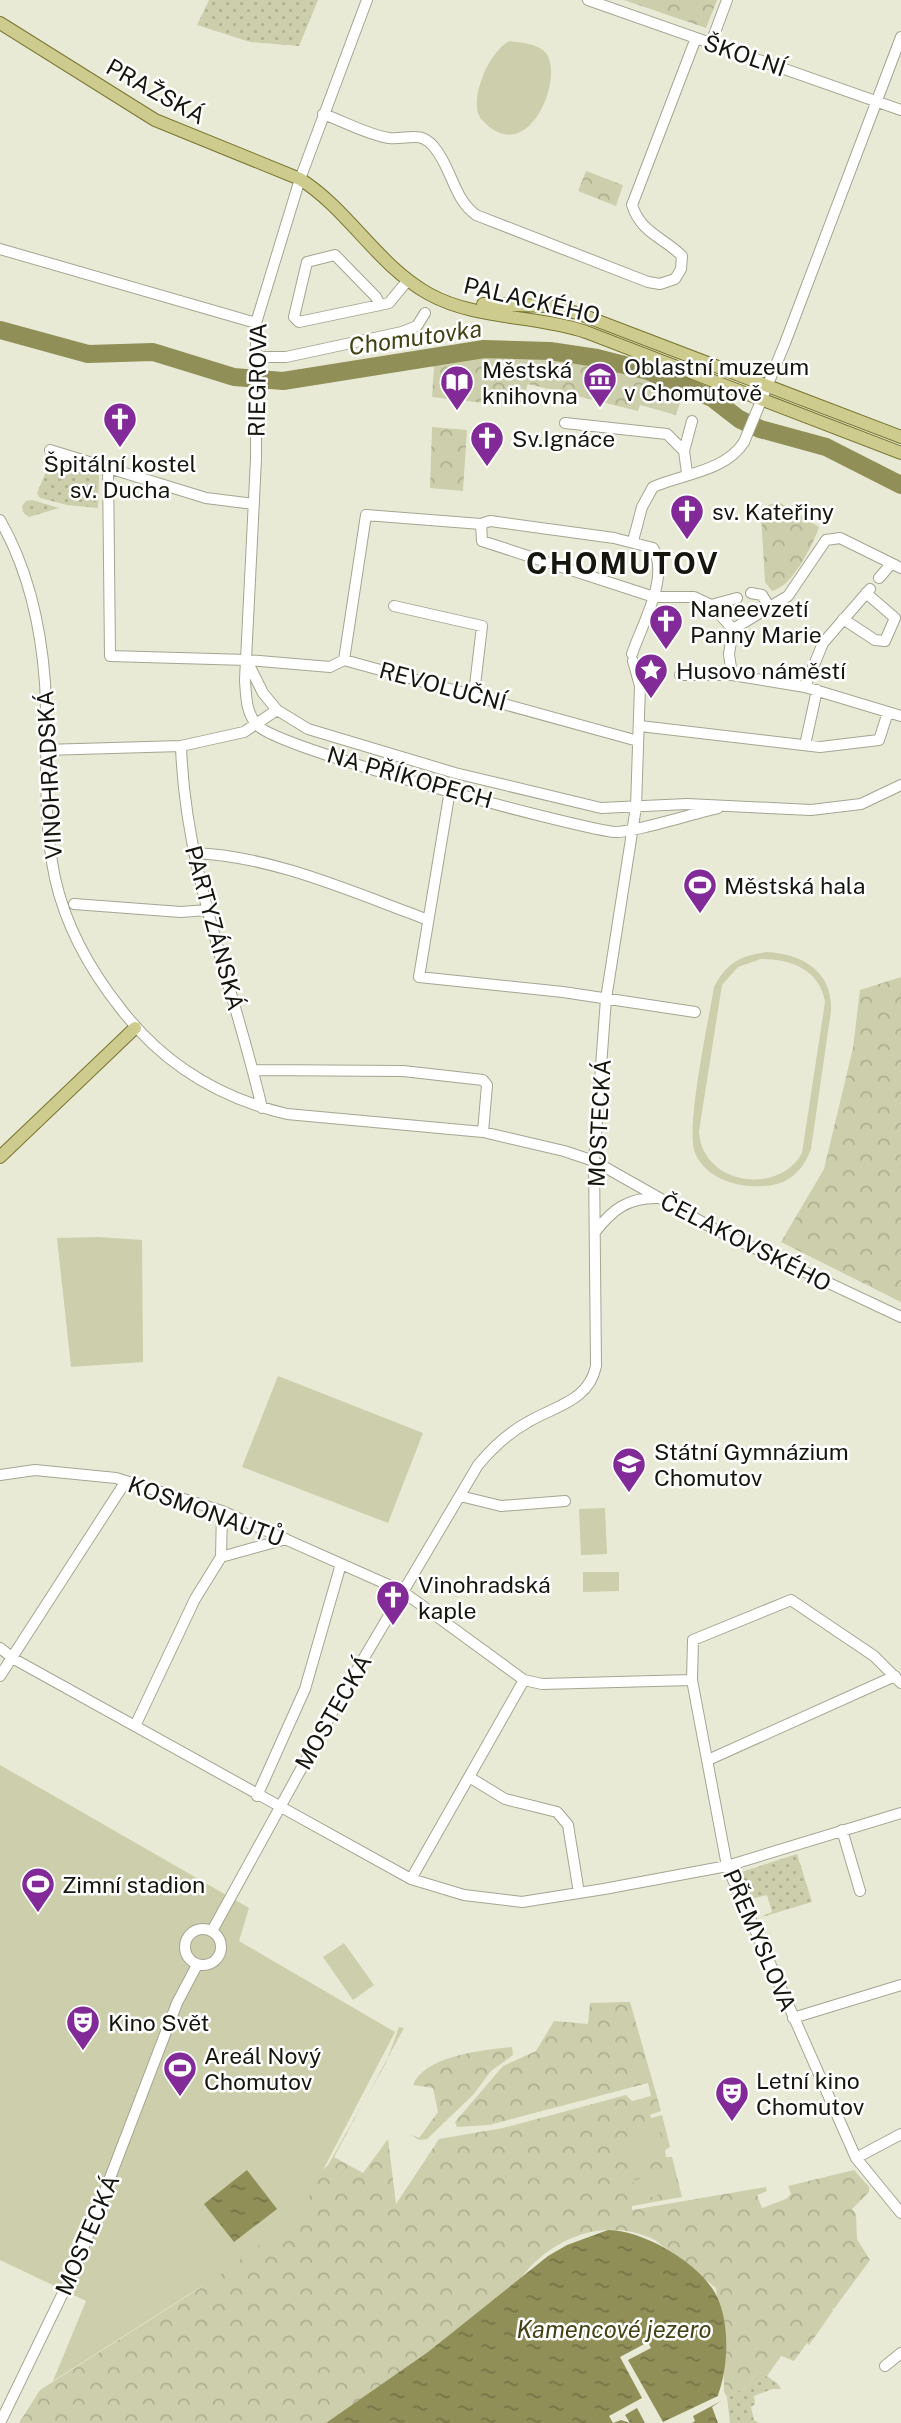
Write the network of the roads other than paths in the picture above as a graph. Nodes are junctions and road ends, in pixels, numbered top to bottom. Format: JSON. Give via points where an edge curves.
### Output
{"nodes":[{"id":1,"x":367,"y":0,"type":"edge"},
{"id":2,"x":588,"y":0,"type":"edge"},
{"id":3,"x":727,"y":0,"type":"edge"},
{"id":4,"x":608,"y":3,"type":"edge"},
{"id":5,"x":0,"y":23,"type":"edge"},
{"id":6,"x":901,"y":37,"type":"edge"},
{"id":7,"x":696,"y":38,"type":"junction"},
{"id":8,"x":711,"y":43,"type":"junction"},
{"id":9,"x":878,"y":101,"type":"junction"},
{"id":10,"x":901,"y":110,"type":"edge"},
{"id":11,"x":323,"y":114,"type":"junction"},
{"id":12,"x":300,"y":179,"type":"junction"},
{"id":13,"x":0,"y":249,"type":"edge"},
{"id":14,"x":408,"y":280,"type":"junction"},
{"id":15,"x":447,"y":301,"type":"junction"},
{"id":16,"x":380,"y":305,"type":"junction"},
{"id":17,"x":425,"y":313,"type":"dead end"},
{"id":18,"x":256,"y":323,"type":"junction"},
{"id":19,"x":256,"y":357,"type":"junction"},
{"id":20,"x":768,"y":387,"type":"junction"},
{"id":21,"x":763,"y":400,"type":"junction"},
{"id":22,"x":692,"y":421,"type":"dead end"},
{"id":23,"x":565,"y":423,"type":"dead end"},
{"id":24,"x":901,"y":438,"type":"edge"},
{"id":25,"x":50,"y":450,"type":"dead end"},
{"id":26,"x":684,"y":451,"type":"junction"},
{"id":27,"x":901,"y":453,"type":"edge"},
{"id":28,"x":108,"y":466,"type":"junction"},
{"id":29,"x":687,"y":473,"type":"junction"},
{"id":30,"x":254,"y":504,"type":"junction"},
{"id":31,"x":0,"y":520,"type":"edge"},
{"id":32,"x":481,"y":524,"type":"junction"},
{"id":33,"x":633,"y":541,"type":"junction"},
{"id":34,"x":896,"y":566,"type":"edge"},
{"id":35,"x":879,"y":578,"type":"dead end"},
{"id":36,"x":751,"y":593,"type":"dead end"},
{"id":37,"x":654,"y":597,"type":"junction"},
{"id":38,"x":737,"y":598,"type":"dead end"},
{"id":39,"x":711,"y":605,"type":"junction"},
{"id":40,"x":394,"y":606,"type":"dead end"},
{"id":41,"x":770,"y":608,"type":"junction"},
{"id":42,"x":843,"y":620,"type":"junction"},
{"id":43,"x":733,"y":629,"type":"junction"},
{"id":44,"x":247,"y":660,"type":"junction"},
{"id":45,"x":344,"y":660,"type":"junction"},
{"id":46,"x":680,"y":675,"type":"dead end"},
{"id":47,"x":732,"y":675,"type":"junction"},
{"id":48,"x":805,"y":687,"type":"junction"},
{"id":49,"x":817,"y":690,"type":"junction"},
{"id":50,"x":474,"y":694,"type":"junction"},
{"id":51,"x":277,"y":710,"type":"junction"},
{"id":52,"x":888,"y":712,"type":"junction"},
{"id":53,"x":901,"y":716,"type":"edge"},
{"id":54,"x":257,"y":725,"type":"junction"},
{"id":55,"x":640,"y":726,"type":"junction"},
{"id":56,"x":638,"y":741,"type":"junction"},
{"id":57,"x":805,"y":745,"type":"junction"},
{"id":58,"x":181,"y":746,"type":"junction"},
{"id":59,"x":44,"y":750,"type":"junction"},
{"id":60,"x":901,"y":785,"type":"edge"},
{"id":61,"x":450,"y":790,"type":"junction"},
{"id":62,"x":636,"y":807,"type":"junction"},
{"id":63,"x":718,"y":808,"type":"junction"},
{"id":64,"x":632,"y":829,"type":"junction"},
{"id":65,"x":194,"y":853,"type":"junction"},
{"id":66,"x":74,"y":904,"type":"dead end"},
{"id":67,"x":206,"y":910,"type":"junction"},
{"id":68,"x":426,"y":919,"type":"junction"},
{"id":69,"x":606,"y":999,"type":"junction"},
{"id":70,"x":695,"y":1012,"type":"dead end"},
{"id":71,"x":135,"y":1028,"type":"junction"},
{"id":72,"x":253,"y":1070,"type":"junction"},
{"id":73,"x":262,"y":1108,"type":"junction"},
{"id":74,"x":483,"y":1132,"type":"junction"},
{"id":75,"x":0,"y":1157,"type":"edge"},
{"id":76,"x":594,"y":1161,"type":"junction"},
{"id":77,"x":659,"y":1198,"type":"junction"},
{"id":78,"x":595,"y":1232,"type":"junction"},
{"id":79,"x":901,"y":1317,"type":"edge"},
{"id":80,"x":0,"y":1475,"type":"edge"},
{"id":81,"x":126,"y":1481,"type":"junction"},
{"id":82,"x":460,"y":1496,"type":"junction"},
{"id":83,"x":565,"y":1501,"type":"dead end"},
{"id":84,"x":222,"y":1511,"type":"junction"},
{"id":85,"x":286,"y":1539,"type":"junction"},
{"id":86,"x":221,"y":1557,"type":"junction"},
{"id":87,"x":341,"y":1564,"type":"junction"},
{"id":88,"x":402,"y":1591,"type":"junction"},
{"id":89,"x":0,"y":1648,"type":"edge"},
{"id":90,"x":13,"y":1659,"type":"junction"},
{"id":91,"x":0,"y":1675,"type":"edge"},
{"id":92,"x":692,"y":1679,"type":"junction"},
{"id":93,"x":898,"y":1679,"type":"edge"},
{"id":94,"x":524,"y":1680,"type":"junction"},
{"id":95,"x":135,"y":1726,"type":"junction"},
{"id":96,"x":708,"y":1760,"type":"junction"},
{"id":97,"x":470,"y":1777,"type":"junction"},
{"id":98,"x":262,"y":1798,"type":"junction"},
{"id":99,"x":278,"y":1808,"type":"junction"},
{"id":100,"x":901,"y":1813,"type":"edge"},
{"id":101,"x":842,"y":1830,"type":"junction"},
{"id":102,"x":727,"y":1866,"type":"junction"},
{"id":103,"x":411,"y":1879,"type":"junction"},
{"id":104,"x":860,"y":1891,"type":"dead end"},
{"id":105,"x":579,"y":1893,"type":"junction"},
{"id":106,"x":212,"y":1931,"type":"junction"},
{"id":107,"x":197,"y":1965,"type":"junction"},
{"id":108,"x":901,"y":1985,"type":"edge"},
{"id":109,"x":793,"y":2018,"type":"junction"},
{"id":110,"x":901,"y":2134,"type":"edge"},
{"id":111,"x":856,"y":2158,"type":"junction"},
{"id":112,"x":901,"y":2213,"type":"edge"},
{"id":113,"x":901,"y":2353,"type":"edge"},
{"id":114,"x":885,"y":2366,"type":"dead end"},
{"id":115,"x":0,"y":2423,"type":"edge"}],
"edges":[{"from":1,"to":11,"type":"street","name":"RIEGROVA"},
{"from":2,"to":4,"type":"street","name":"ŠKOLNÍ"},
{"from":3,"to":8,"type":"street"},
{"from":4,"to":7,"type":"street","name":"ŠKOLNÍ"},
{"from":5,"to":12,"type":"main road","name":"PRAŽSKÁ","via":[[155,120]]},
{"from":6,"to":9,"type":"street"},
{"from":7,"to":8,"type":"street","name":"ŠKOLNÍ"},
{"from":7,"to":11,"type":"street","via":[[632,205],[649,233],[682,256],[675,279],[660,284],[476,215],[465,207],[441,156],[421,137],[390,138]]},
{"from":8,"to":9,"type":"street","name":"ŠKOLNÍ"},
{"from":9,"to":10,"type":"street","name":"ŠKOLNÍ"},
{"from":9,"to":20,"type":"street"},
{"from":11,"to":12,"type":"street","name":"RIEGROVA"},
{"from":12,"to":14,"type":"main road","name":"PALACKÉHO","via":[[318,190]]},
{"from":12,"to":18,"type":"street","name":"RIEGROVA"},
{"from":13,"to":18,"type":"street"},
{"from":14,"to":15,"type":"main road","name":"PALACKÉHO"},
{"from":14,"to":16,"type":"street","via":[[389,303]]},
{"from":15,"to":20,"type":"main road","name":"PALACKÉHO","via":[[548,306],[577,313]]},
{"from":15,"to":21,"type":"main road","name":"PALACKÉHO","via":[[573,327]]},
{"from":16,"to":16,"type":"street","via":[[299,322],[294,317],[307,261],[335,256]]},
{"from":17,"to":19,"type":"street","via":[[411,330],[286,357]]},
{"from":18,"to":19,"type":"street","name":"RIEGROVA"},
{"from":19,"to":30,"type":"street","name":"RIEGROVA"},
{"from":20,"to":21,"type":"street"},
{"from":20,"to":24,"type":"main road","name":"PALACKÉHO"},
{"from":21,"to":27,"type":"main road","name":"PALACKÉHO"},
{"from":21,"to":29,"type":"street","via":[[736,455]]},
{"from":22,"to":26,"type":"street"},
{"from":23,"to":26,"type":"street","via":[[667,434]]},
{"from":25,"to":28,"type":"street"},
{"from":26,"to":29,"type":"street"},
{"from":28,"to":30,"type":"street","via":[[206,498]]},
{"from":28,"to":44,"type":"street","name":"REVOLUČNÍ","via":[[110,656]]},
{"from":29,"to":33,"type":"street","via":[[653,487]]},
{"from":30,"to":44,"type":"street","name":"NA PŘÍKOPECH"},
{"from":31,"to":59,"type":"street","name":"VINOHRADSKÁ","via":[[34,609],[45,682]]},
{"from":32,"to":33,"type":"street","via":[[490,521]]},
{"from":32,"to":37,"type":"street","via":[[482,541]]},
{"from":32,"to":45,"type":"street","via":[[366,515]]},
{"from":33,"to":37,"type":"street","via":[[647,544],[657,555],[660,566]]},
{"from":34,"to":35,"type":"street"},
{"from":34,"to":41,"type":"street","via":[[840,538],[826,540],[788,596]]},
{"from":36,"to":41,"type":"street","via":[[762,595]]},
{"from":37,"to":39,"type":"street","via":[[694,597]]},
{"from":37,"to":55,"type":"street","name":"MOSTECKÁ","via":[[633,658],[640,686]]},
{"from":38,"to":39,"type":"street"},
{"from":39,"to":43,"type":"street"},
{"from":40,"to":50,"type":"street","via":[[482,626]]},
{"from":41,"to":43,"type":"street"},
{"from":42,"to":42,"type":"street","via":[[875,640],[885,641],[894,618],[868,591]]},
{"from":42,"to":48,"type":"street","via":[[823,643]]},
{"from":43,"to":47,"type":"street"},
{"from":44,"to":45,"type":"street","name":"REVOLUČNÍ","via":[[330,667]]},
{"from":44,"to":51,"type":"street","name":"NA PŘÍKOPECH"},
{"from":44,"to":54,"type":"street","name":"NA PŘÍKOPECH","via":[[246,701]]},
{"from":45,"to":50,"type":"street","name":"REVOLUČNÍ"},
{"from":46,"to":47,"type":"street"},
{"from":47,"to":48,"type":"street"},
{"from":48,"to":49,"type":"street"},
{"from":49,"to":52,"type":"street"},
{"from":49,"to":57,"type":"street"},
{"from":50,"to":56,"type":"street","name":"REVOLUČNÍ"},
{"from":51,"to":54,"type":"street"},
{"from":51,"to":62,"type":"street","name":"NA PŘÍKOPECH","via":[[308,729],[455,773],[601,808]]},
{"from":52,"to":53,"type":"street"},
{"from":52,"to":57,"type":"street","via":[[879,740]]},
{"from":54,"to":58,"type":"street","via":[[230,737]]},
{"from":54,"to":61,"type":"street","name":"NA PŘÍKOPECH","via":[[291,743]]},
{"from":55,"to":56,"type":"street","name":"MOSTECKÁ"},
{"from":55,"to":57,"type":"street"},
{"from":56,"to":62,"type":"street","name":"MOSTECKÁ"},
{"from":58,"to":59,"type":"street"},
{"from":58,"to":65,"type":"street","name":"PARTYZÁNSKÁ","via":[[185,808]]},
{"from":59,"to":71,"type":"street","name":"VINOHRADSKÁ","via":[[50,849],[63,906],[81,952]]},
{"from":60,"to":63,"type":"street","via":[[874,800],[842,807],[788,811]]},
{"from":61,"to":64,"type":"street","name":"NA PŘÍKOPECH","via":[[615,832]]},
{"from":61,"to":68,"type":"street"},
{"from":62,"to":63,"type":"street","name":"NA PŘÍKOPECH","via":[[687,804]]},
{"from":62,"to":64,"type":"street","name":"MOSTECKÁ"},
{"from":63,"to":64,"type":"street","name":"NA PŘÍKOPECH"},
{"from":64,"to":69,"type":"street","name":"MOSTECKÁ"},
{"from":65,"to":67,"type":"street","name":"PARTYZÁNSKÁ"},
{"from":65,"to":68,"type":"street","via":[[226,854],[327,883]]},
{"from":66,"to":67,"type":"street"},
{"from":67,"to":72,"type":"street","name":"PARTYZÁNSKÁ"},
{"from":68,"to":69,"type":"street","via":[[419,977]]},
{"from":69,"to":70,"type":"street"},
{"from":69,"to":76,"type":"street","name":"MOSTECKÁ"},
{"from":71,"to":73,"type":"street","name":"VINOHRADSKÁ","via":[[194,1079]]},
{"from":71,"to":75,"type":"main road"},
{"from":72,"to":73,"type":"street","name":"PARTYZÁNSKÁ"},
{"from":72,"to":74,"type":"street","via":[[403,1071],[483,1080],[487,1085]]},
{"from":73,"to":74,"type":"street","name":"VINOHRADSKÁ","via":[[311,1118]]},
{"from":74,"to":76,"type":"street","name":"VINOHRADSKÁ"},
{"from":76,"to":77,"type":"street","name":"ČELAKOVSKÉHO"},
{"from":76,"to":78,"type":"street","name":"MOSTECKÁ"},
{"from":77,"to":78,"type":"street","via":[[621,1205]]},
{"from":77,"to":79,"type":"street","name":"ČELAKOVSKÉHO","via":[[716,1230]]},
{"from":78,"to":82,"type":"street","name":"MOSTECKÁ","via":[[593,1380],[577,1397],[505,1437],[478,1465]]},
{"from":80,"to":81,"type":"street","name":"KOSMONAUTŮ","via":[[35,1470]]},
{"from":81,"to":84,"type":"street","name":"KOSMONAUTŮ"},
{"from":81,"to":90,"type":"street"},
{"from":82,"to":83,"type":"street","via":[[501,1506]]},
{"from":82,"to":88,"type":"street","name":"MOSTECKÁ"},
{"from":84,"to":85,"type":"street","name":"KOSMONAUTŮ"},
{"from":84,"to":86,"type":"street"},
{"from":85,"to":86,"type":"street"},
{"from":85,"to":87,"type":"street","name":"KOSMONAUTŮ"},
{"from":86,"to":95,"type":"street","via":[[195,1600]]},
{"from":87,"to":88,"type":"street","name":"KOSMONAUTŮ"},
{"from":87,"to":98,"type":"street","name":"MOSTECKÁ","via":[[305,1689]]},
{"from":88,"to":94,"type":"street","name":"KOSMONAUTŮ"},
{"from":88,"to":99,"type":"street","name":"MOSTECKÁ"},
{"from":89,"to":90,"type":"street"},
{"from":90,"to":91,"type":"street"},
{"from":90,"to":95,"type":"street"},
{"from":92,"to":93,"type":"street","name":"PŘEMYSLOVA","via":[[693,1640],[784,1601],[797,1602],[874,1656]]},
{"from":92,"to":94,"type":"street","via":[[542,1684]]},
{"from":92,"to":96,"type":"street","name":"PŘEMYSLOVA"},
{"from":93,"to":96,"type":"street"},
{"from":94,"to":97,"type":"street"},
{"from":95,"to":98,"type":"street"},
{"from":96,"to":102,"type":"street","name":"PŘEMYSLOVA"},
{"from":97,"to":103,"type":"street"},
{"from":97,"to":105,"type":"street","via":[[505,1799],[564,1817]]},
{"from":98,"to":99,"type":"street"},
{"from":99,"to":103,"type":"street"},
{"from":99,"to":106,"type":"street","name":"MOSTECKÁ"},
{"from":100,"to":101,"type":"street"},
{"from":101,"to":102,"type":"street"},
{"from":101,"to":104,"type":"street"},
{"from":102,"to":105,"type":"street"},
{"from":102,"to":109,"type":"street","name":"PŘEMYSLOVA"},
{"from":103,"to":105,"type":"street","via":[[442,1890],[508,1901]]},
{"from":106,"to":107,"type":"street","name":"MOSTECKÁ","via":[[221,1942],[219,1956],[210,1965]]},
{"from":106,"to":107,"type":"street","via":[[197,1930],[187,1939],[186,1954]]},
{"from":107,"to":115,"type":"street","name":"MOSTECKÁ","via":[[177,2003],[76,2264]]},
{"from":108,"to":109,"type":"street"},
{"from":109,"to":111,"type":"street","name":"PŘEMYSLOVA"},
{"from":110,"to":111,"type":"street"},
{"from":111,"to":112,"type":"street","name":"PŘEMYSLOVA"},
{"from":113,"to":114,"type":"street"}]}
